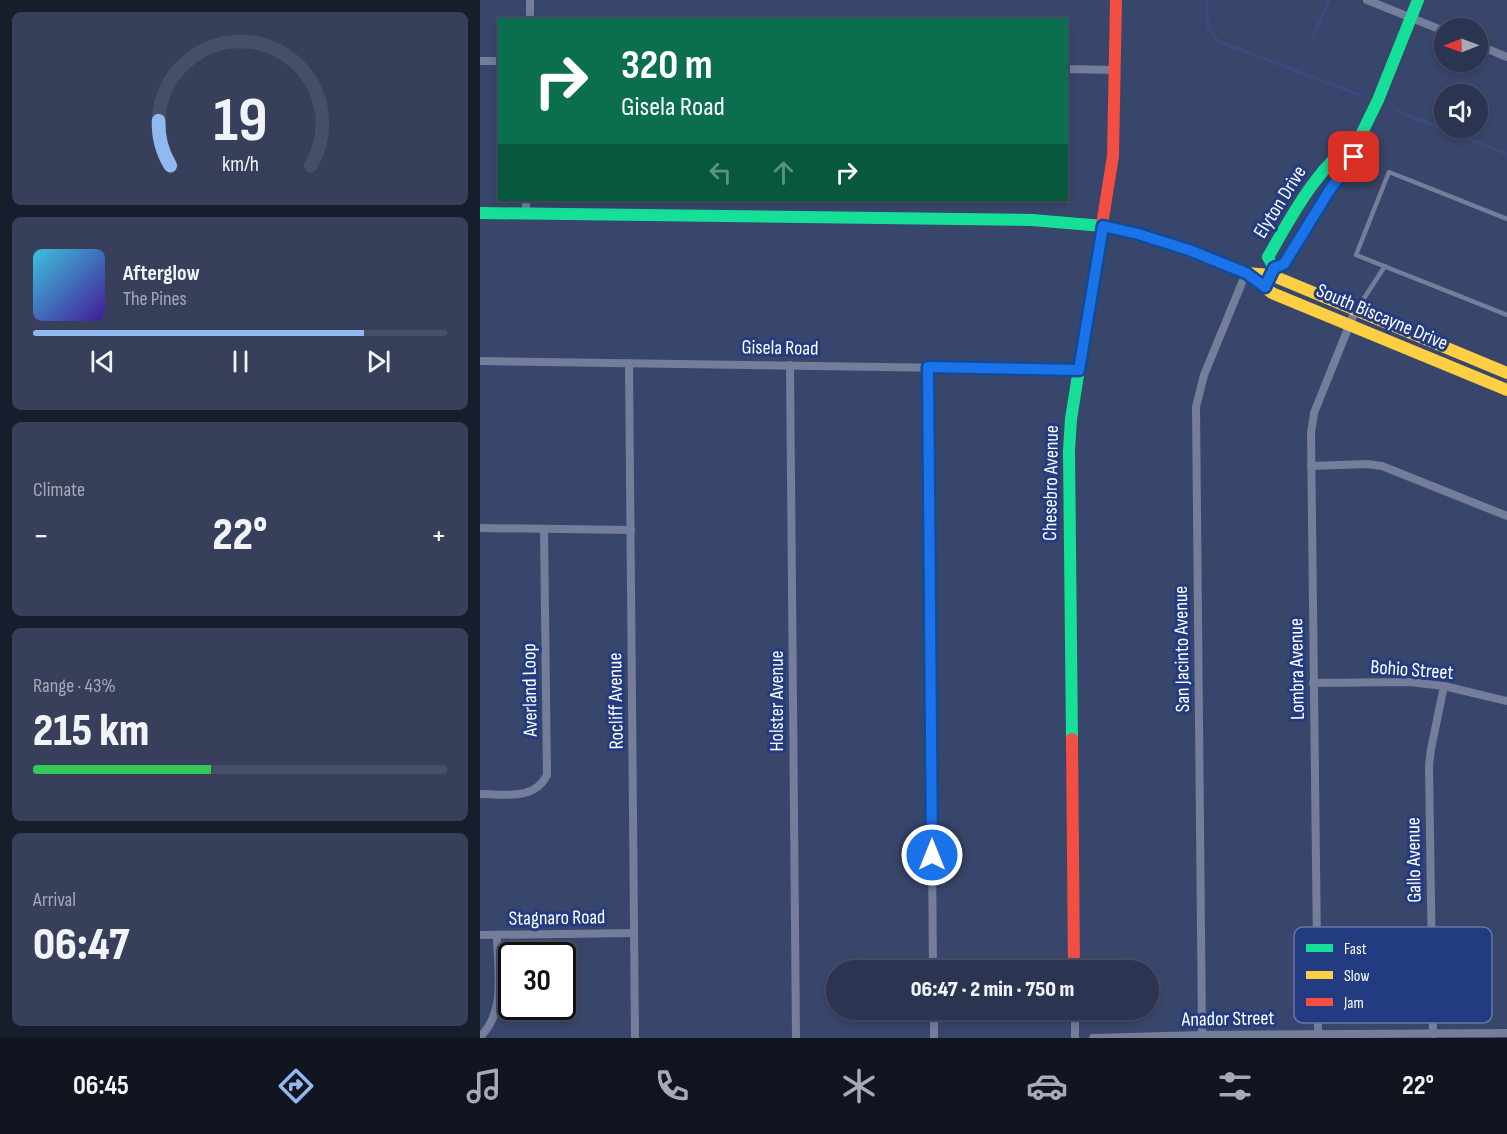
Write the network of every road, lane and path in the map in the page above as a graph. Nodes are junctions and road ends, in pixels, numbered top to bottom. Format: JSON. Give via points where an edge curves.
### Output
{"nodes":[{"id":1,"x":530,"y":0,"type":"edge"},
{"id":2,"x":1116,"y":0,"type":"edge"},
{"id":3,"x":1367,"y":0,"type":"edge"},
{"id":4,"x":1418,"y":0,"type":"edge"},
{"id":5,"x":530,"y":18,"type":"edge"},
{"id":6,"x":1411,"y":18,"type":"junction"},
{"id":7,"x":1434,"y":27,"type":"edge"},
{"id":8,"x":1488,"y":49,"type":"edge"},
{"id":9,"x":1507,"y":57,"type":"edge"},
{"id":10,"x":480,"y":61,"type":"edge"},
{"id":11,"x":498,"y":61,"type":"edge"},
{"id":12,"x":1068,"y":69,"type":"edge"},
{"id":13,"x":1115,"y":70,"type":"junction"},
{"id":14,"x":1360,"y":137,"type":"junction"},
{"id":15,"x":526,"y":201,"type":"edge"},
{"id":16,"x":480,"y":213,"type":"edge"},
{"id":17,"x":526,"y":213,"type":"junction"},
{"id":18,"x":1507,"y":219,"type":"edge"},
{"id":19,"x":1103,"y":226,"type":"junction"},
{"id":20,"x":1385,"y":267,"type":"junction"},
{"id":21,"x":1272,"y":272,"type":"junction"},
{"id":22,"x":1246,"y":273,"type":"junction"},
{"id":23,"x":1265,"y":287,"type":"junction"},
{"id":24,"x":1355,"y":311,"type":"junction"},
{"id":25,"x":1507,"y":315,"type":"edge"},
{"id":26,"x":1350,"y":324,"type":"junction"},
{"id":27,"x":480,"y":361,"type":"edge"},
{"id":28,"x":629,"y":363,"type":"junction"},
{"id":29,"x":790,"y":364,"type":"junction"},
{"id":30,"x":928,"y":367,"type":"junction"},
{"id":31,"x":1079,"y":370,"type":"junction"},
{"id":32,"x":1507,"y":373,"type":"edge"},
{"id":33,"x":1507,"y":390,"type":"edge"},
{"id":34,"x":1311,"y":466,"type":"junction"},
{"id":35,"x":1507,"y":516,"type":"edge"},
{"id":36,"x":480,"y":528,"type":"edge"},
{"id":37,"x":544,"y":529,"type":"junction"},
{"id":38,"x":631,"y":530,"type":"junction"},
{"id":39,"x":1313,"y":683,"type":"junction"},
{"id":40,"x":1444,"y":686,"type":"junction"},
{"id":41,"x":1507,"y":700,"type":"edge"},
{"id":42,"x":480,"y":794,"type":"edge"},
{"id":43,"x":1316,"y":927,"type":"edge"},
{"id":44,"x":1431,"y":927,"type":"edge"},
{"id":45,"x":634,"y":933,"type":"junction"},
{"id":46,"x":480,"y":935,"type":"edge"},
{"id":47,"x":497,"y":935,"type":"junction"},
{"id":48,"x":933,"y":960,"type":"edge"},
{"id":49,"x":1074,"y":960,"type":"edge"},
{"id":50,"x":934,"y":1020,"type":"edge"},
{"id":51,"x":1075,"y":1020,"type":"edge"},
{"id":52,"x":1318,"y":1023,"type":"edge"},
{"id":53,"x":1433,"y":1023,"type":"edge"},
{"id":54,"x":1318,"y":1034,"type":"junction"},
{"id":55,"x":1433,"y":1034,"type":"junction"},
{"id":56,"x":1507,"y":1034,"type":"edge"},
{"id":57,"x":1202,"y":1035,"type":"junction"},
{"id":58,"x":480,"y":1037,"type":"edge"},
{"id":59,"x":635,"y":1038,"type":"edge"},
{"id":60,"x":796,"y":1038,"type":"edge"},
{"id":61,"x":934,"y":1038,"type":"edge"},
{"id":62,"x":1075,"y":1038,"type":"edge"},
{"id":63,"x":1093,"y":1038,"type":"edge"}],
"edges":[{"from":1,"to":5,"type":"street"},
{"from":2,"to":13,"type":"street","name":"Chesebro Avenue"},
{"from":3,"to":6,"type":"street"},
{"from":4,"to":6,"type":"street","name":"Elyton Drive"},
{"from":6,"to":7,"type":"street"},
{"from":6,"to":14,"type":"street","name":"Elyton Drive"},
{"from":8,"to":9,"type":"street"},
{"from":10,"to":11,"type":"street"},
{"from":12,"to":13,"type":"street"},
{"from":13,"to":19,"type":"street","name":"Chesebro Avenue","via":[[1113,156]]},
{"from":14,"to":21,"type":"street","name":"Elyton Drive","via":[[1354,157],[1284,264]]},
{"from":14,"to":21,"type":"street","name":"Elyton Drive","via":[[1326,167],[1300,202],[1269,256]]},
{"from":15,"to":17,"type":"street"},
{"from":16,"to":17,"type":"street","name":"South Biscayne Drive"},
{"from":17,"to":19,"type":"street","name":"South Biscayne Drive","via":[[1032,220]]},
{"from":18,"to":20,"type":"lane","via":[[1389,172],[1356,255]]},
{"from":19,"to":22,"type":"street","name":"South Biscayne Drive","via":[[1168,243]]},
{"from":19,"to":31,"type":"street","name":"Chesebro Avenue"},
{"from":20,"to":24,"type":"lane"},
{"from":20,"to":25,"type":"lane"},
{"from":21,"to":22,"type":"street","name":"South Biscayne Drive"},
{"from":21,"to":23,"type":"street","name":"Elyton Drive"},
{"from":21,"to":24,"type":"street","name":"South Biscayne Drive"},
{"from":22,"to":23,"type":"street","name":"South Biscayne Drive"},
{"from":22,"to":57,"type":"street","name":"San Jacinto Avenue","via":[[1204,375],[1196,407]]},
{"from":23,"to":26,"type":"street","name":"South Biscayne Drive"},
{"from":24,"to":26,"type":"street","name":"Lombra Avenue"},
{"from":24,"to":32,"type":"street","name":"South Biscayne Drive"},
{"from":26,"to":33,"type":"street","name":"South Biscayne Drive"},
{"from":26,"to":34,"type":"street","name":"Lombra Avenue","via":[[1314,413]]},
{"from":27,"to":28,"type":"street","name":"Gisela Road"},
{"from":28,"to":29,"type":"street","name":"Gisela Road"},
{"from":28,"to":38,"type":"street","name":"Rocliff Avenue"},
{"from":29,"to":30,"type":"street","name":"Gisela Road"},
{"from":29,"to":60,"type":"street","name":"Holster Avenue"},
{"from":30,"to":31,"type":"street","name":"Gisela Road"},
{"from":30,"to":48,"type":"street"},
{"from":31,"to":49,"type":"street","name":"Chesebro Avenue","via":[[1069,451]]},
{"from":34,"to":35,"type":"street","via":[[1382,466]]},
{"from":34,"to":39,"type":"street","name":"Lombra Avenue"},
{"from":36,"to":37,"type":"street"},
{"from":37,"to":38,"type":"street"},
{"from":37,"to":42,"type":"street","name":"Averland Loop","via":[[547,775],[538,788],[527,793]]},
{"from":38,"to":45,"type":"street","name":"Rocliff Avenue"},
{"from":39,"to":40,"type":"street","name":"Bohio Street","via":[[1409,682]]},
{"from":39,"to":43,"type":"street","name":"Lombra Avenue"},
{"from":40,"to":41,"type":"street","name":"Bohio Street"},
{"from":40,"to":44,"type":"street","name":"Gallo Avenue","via":[[1429,766]]},
{"from":45,"to":47,"type":"street","name":"Stagnaro Road"},
{"from":45,"to":59,"type":"street","name":"Rocliff Avenue"},
{"from":46,"to":47,"type":"street","name":"Stagnaro Road"},
{"from":47,"to":58,"type":"street","via":[[498,1004],[492,1024]]},
{"from":50,"to":61,"type":"street"},
{"from":51,"to":62,"type":"street"},
{"from":52,"to":54,"type":"street","name":"Lombra Avenue"},
{"from":53,"to":55,"type":"street","name":"Gallo Avenue"},
{"from":54,"to":55,"type":"street","name":"Anador Street"},
{"from":54,"to":57,"type":"street","name":"Anador Street"},
{"from":55,"to":56,"type":"street","name":"Anador Street"},
{"from":57,"to":63,"type":"street","name":"Anador Street"}]}
